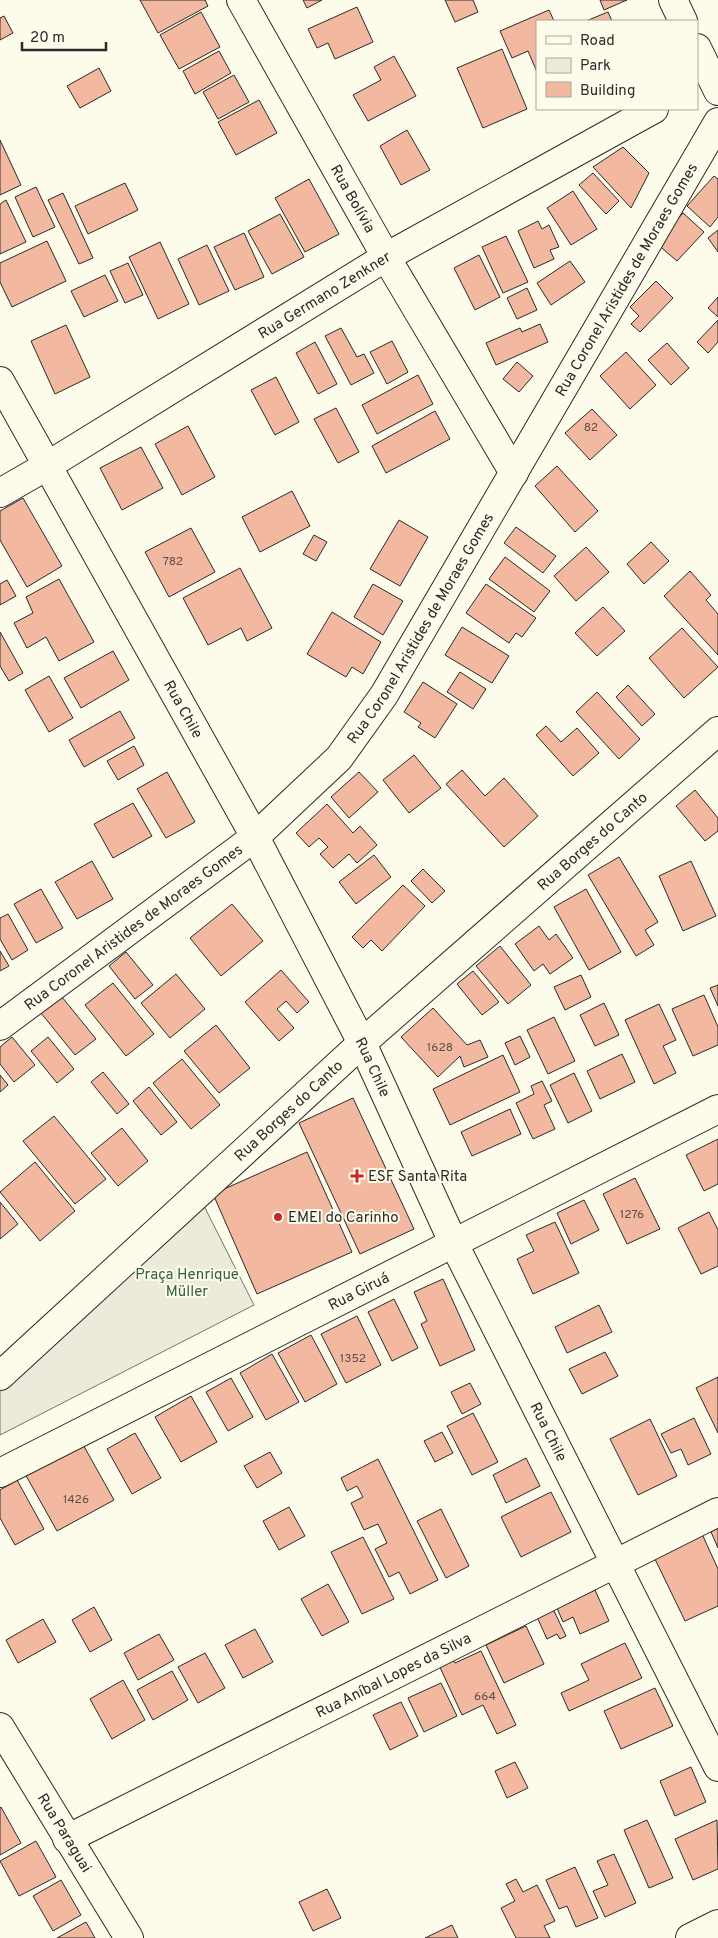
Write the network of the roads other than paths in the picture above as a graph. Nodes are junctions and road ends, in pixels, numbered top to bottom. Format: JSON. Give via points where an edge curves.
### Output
{"nodes":[{"id":1,"x":241,"y":0,"type":"edge"},
{"id":2,"x":673,"y":0,"type":"edge"},
{"id":3,"x":683,"y":20,"type":"edge"},
{"id":4,"x":698,"y":50,"type":"edge"},
{"id":5,"x":711,"y":82,"type":"edge"},
{"id":6,"x":652,"y":110,"type":"edge"},
{"id":7,"x":718,"y":122,"type":"edge"},
{"id":8,"x":386,"y":257,"type":"junction"},
{"id":9,"x":0,"y":381,"type":"edge"},
{"id":10,"x":47,"y":466,"type":"junction"},
{"id":11,"x":514,"y":473,"type":"junction"},
{"id":12,"x":0,"y":492,"type":"edge"},
{"id":13,"x":718,"y":731,"type":"edge"},
{"id":14,"x":255,"y":837,"type":"junction"},
{"id":15,"x":0,"y":1026,"type":"edge"},
{"id":16,"x":362,"y":1043,"type":"junction"},
{"id":17,"x":718,"y":1109,"type":"edge"},
{"id":18,"x":453,"y":1242,"type":"junction"},
{"id":19,"x":0,"y":1376,"type":"edge"},
{"id":20,"x":0,"y":1473,"type":"edge"},
{"id":21,"x":718,"y":1512,"type":"edge"},
{"id":22,"x":615,"y":1564,"type":"junction"},
{"id":23,"x":0,"y":1727,"type":"edge"},
{"id":24,"x":718,"y":1767,"type":"edge"},
{"id":25,"x":67,"y":1839,"type":"junction"},
{"id":26,"x":718,"y":1924,"type":"edge"},
{"id":27,"x":129,"y":1938,"type":"edge"},
{"id":28,"x":690,"y":1938,"type":"edge"}],
"edges":[{"from":1,"to":8,"type":"street","name":"Rua Bolívia"},
{"from":2,"to":3,"type":"street"},
{"from":4,"to":5,"type":"street"},
{"from":6,"to":8,"type":"street","name":"Rua Germano Zenkner"},
{"from":7,"to":11,"type":"street","name":"Rua Coronel Aristides de Moraes Gomes"},
{"from":8,"to":10,"type":"street","name":"Rua Germano Zenkner"},
{"from":8,"to":11,"type":"street","name":"Rua Bolívia"},
{"from":9,"to":10,"type":"street","name":"Rua Chile"},
{"from":10,"to":12,"type":"street","name":"Rua Germano Zenkner"},
{"from":10,"to":14,"type":"street","name":"Rua Chile"},
{"from":11,"to":14,"type":"street","name":"Rua Coronel Aristides de Moraes Gomes","via":[[384,695],[339,758]]},
{"from":13,"to":16,"type":"street","name":"Rua Borges do Canto"},
{"from":14,"to":15,"type":"street","name":"Rua Coronel Aristides de Moraes Gomes"},
{"from":14,"to":16,"type":"street","name":"Rua Chile"},
{"from":16,"to":18,"type":"street","name":"Rua Chile"},
{"from":16,"to":19,"type":"street","name":"Rua Borges do Canto"},
{"from":17,"to":18,"type":"street","name":"Rua Giruá"},
{"from":18,"to":20,"type":"street","name":"Rua Giruá"},
{"from":18,"to":22,"type":"street","name":"Rua Chile"},
{"from":21,"to":22,"type":"street","name":"Rua Aníbal Lopes da Silva"},
{"from":22,"to":24,"type":"street","name":"Rua Chile"},
{"from":22,"to":25,"type":"street","name":"Rua Aníbal Lopes da Silva"},
{"from":23,"to":25,"type":"street","name":"Rua Paraguai"},
{"from":25,"to":27,"type":"street","name":"Rua Paraguai"},
{"from":26,"to":28,"type":"street"}]}
